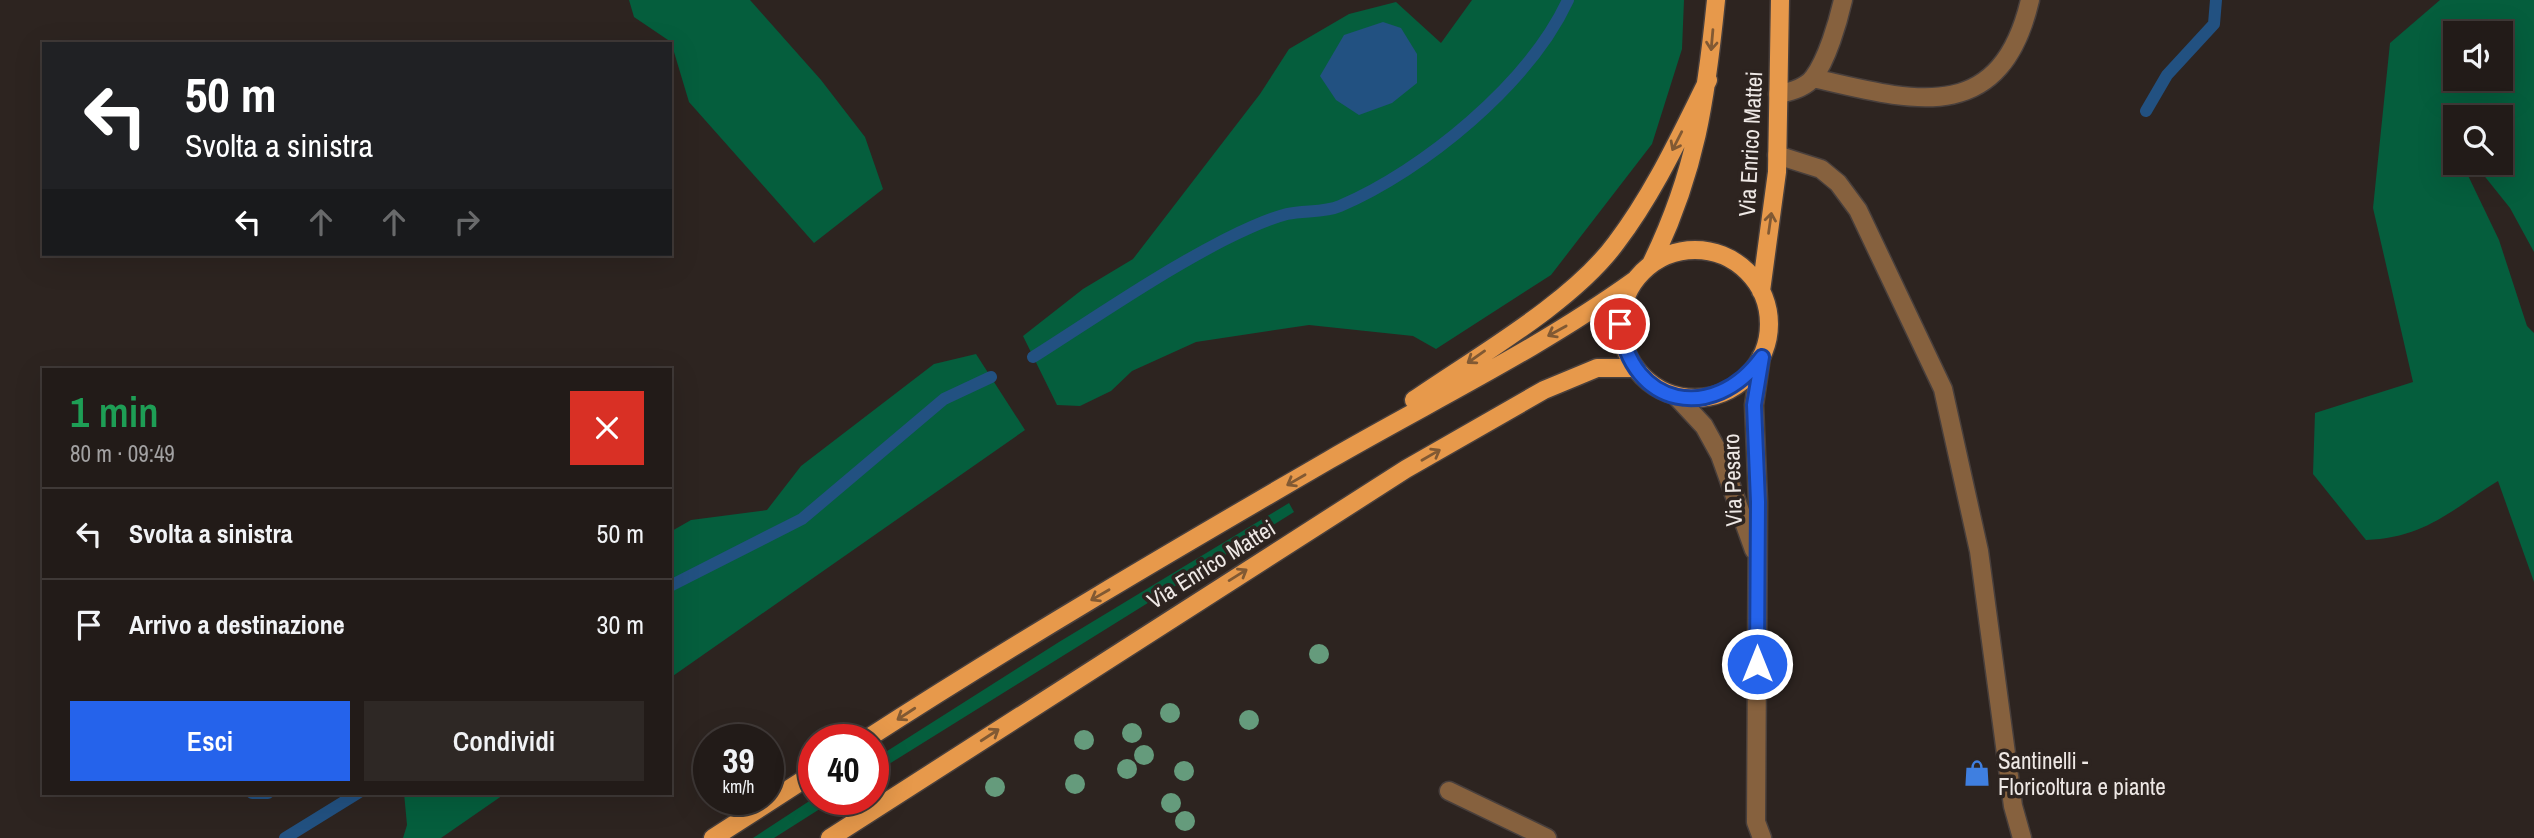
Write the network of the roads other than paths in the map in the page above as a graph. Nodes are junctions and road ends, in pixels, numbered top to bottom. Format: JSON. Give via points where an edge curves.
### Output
{"nodes":[{"id":1,"x":1716,"y":0,"type":"edge"},
{"id":2,"x":1780,"y":0,"type":"edge"},
{"id":3,"x":1843,"y":0,"type":"edge"},
{"id":4,"x":2030,"y":0,"type":"edge"},
{"id":5,"x":1813,"y":78,"type":"junction"},
{"id":6,"x":1708,"y":80,"type":"junction"},
{"id":7,"x":1779,"y":94,"type":"junction"},
{"id":8,"x":1777,"y":155,"type":"junction"},
{"id":9,"x":1651,"y":264,"type":"junction"},
{"id":10,"x":1635,"y":280,"type":"junction"},
{"id":11,"x":1761,"y":291,"type":"junction"},
{"id":12,"x":1762,"y":357,"type":"junction"},
{"id":13,"x":1634,"y":368,"type":"junction"},
{"id":14,"x":1677,"y":397,"type":"junction"},
{"id":15,"x":1329,"y":460,"type":"junction"},
{"id":16,"x":1758,"y":560,"type":"junction"},
{"id":17,"x":889,"y":725,"type":"edge"},
{"id":18,"x":798,"y":783,"type":"edge"},
{"id":19,"x":1449,"y":791,"type":"dead end"},
{"id":20,"x":713,"y":838,"type":"edge"},
{"id":21,"x":830,"y":838,"type":"edge"},
{"id":22,"x":1547,"y":838,"type":"edge"},
{"id":23,"x":1762,"y":838,"type":"edge"},
{"id":24,"x":2022,"y":838,"type":"edge"}],
"edges":[{"from":1,"to":6,"type":"main road","name":"Via Enrico Mattei","one_way":true},
{"from":2,"to":7,"type":"main road","name":"Via Enrico Mattei"},
{"from":3,"to":5,"type":"street","via":[[1838,25]]},
{"from":4,"to":5,"type":"street","via":[[2024,24],[2003,66],[1982,85],[1954,96],[1909,98]]},
{"from":5,"to":7,"type":"street"},
{"from":6,"to":9,"type":"main road","name":"Via Enrico Mattei","via":[[1695,152]]},
{"from":6,"to":15,"type":"main road","one_way":true,"via":[[1650,195],[1615,246],[1570,291]]},
{"from":7,"to":8,"type":"main road","name":"Via Enrico Mattei"},
{"from":11,"to":8,"type":"main road","name":"Via Enrico Mattei","one_way":true},
{"from":8,"to":24,"type":"street","via":[[1821,169],[1851,201],[1943,390],[1979,551],[2013,806]]},
{"from":9,"to":10,"type":"main road"},
{"from":9,"to":11,"type":"main road","via":[[1675,253],[1700,250],[1725,256],[1746,270]]},
{"from":10,"to":13,"type":"main road","via":[[1620,324],[1623,347]]},
{"from":10,"to":15,"type":"main road","name":"Via Enrico Mattei","one_way":true,"via":[[1586,315]]},
{"from":11,"to":12,"type":"main road","via":[[1769,313]]},
{"from":12,"to":14,"type":"main road","via":[[1747,378],[1726,392],[1702,398]]},
{"from":12,"to":16,"type":"street","name":"Via Pesaro","via":[[1754,405]]},
{"from":13,"to":14,"type":"main road","via":[[1646,381]]},
{"from":21,"to":13,"type":"main road","name":"Via Enrico Mattei","one_way":true,"via":[[1406,469],[1544,390],[1597,368]]},
{"from":14,"to":16,"type":"street","name":"Via Pesaro","via":[[1704,426],[1720,455]]},
{"from":15,"to":17,"type":"main road","name":"Via Enrico Mattei","one_way":true},
{"from":16,"to":23,"type":"street","name":"Via Pesaro","via":[[1756,822]]},
{"from":18,"to":20,"type":"main road"},
{"from":19,"to":22,"type":"street"}]}
